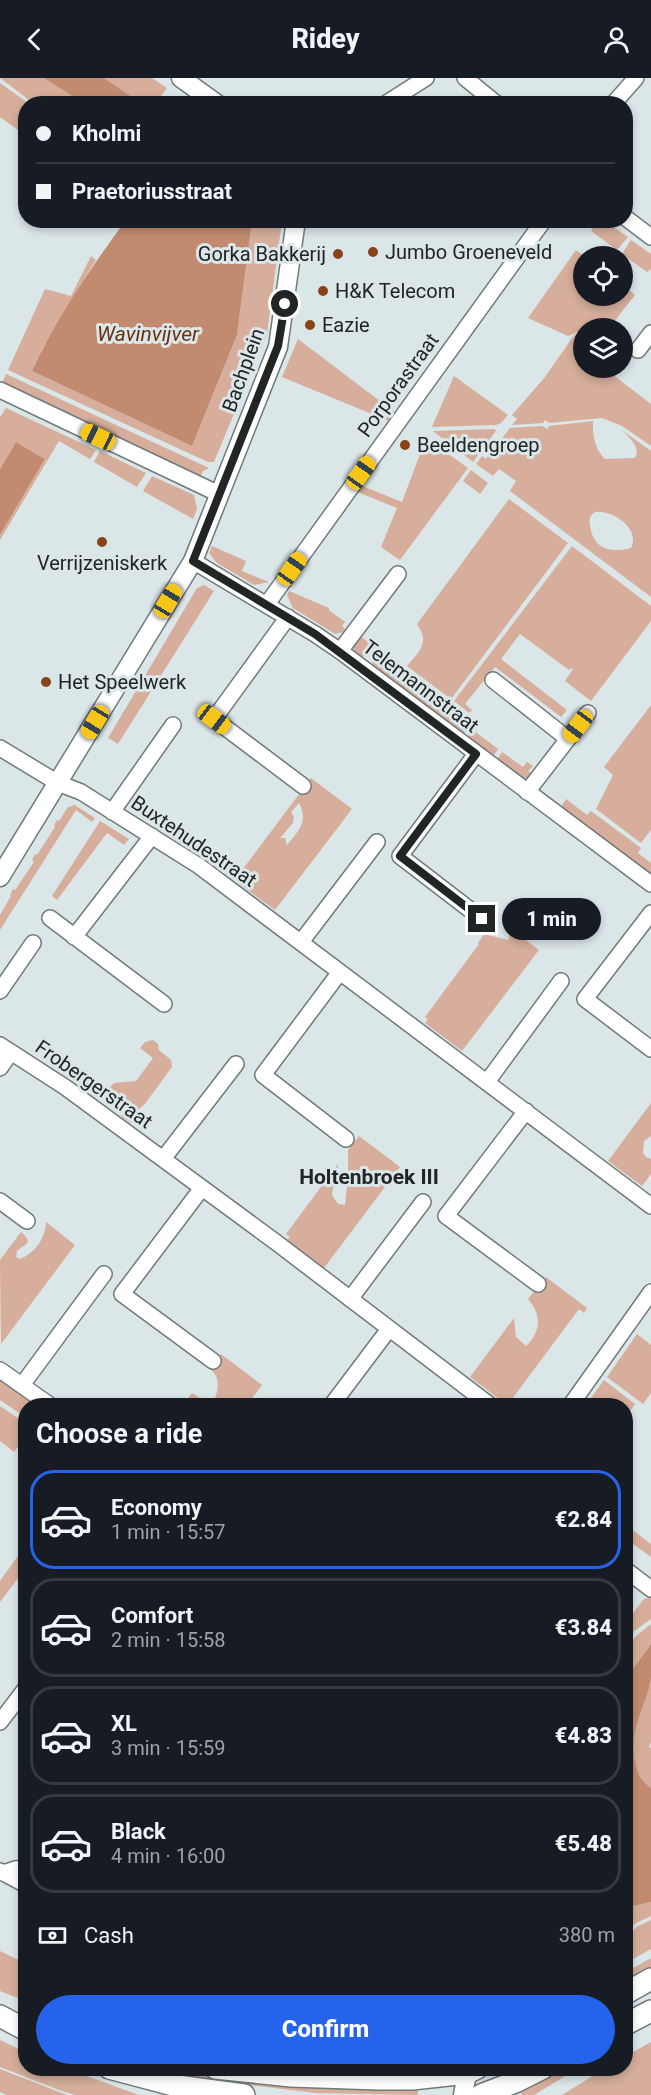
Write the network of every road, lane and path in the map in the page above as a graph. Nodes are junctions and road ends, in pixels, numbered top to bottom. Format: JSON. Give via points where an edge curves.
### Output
{"nodes":[{"id":1,"x":181,"y":78,"type":"edge"},
{"id":2,"x":426,"y":78,"type":"edge"},
{"id":3,"x":465,"y":78,"type":"edge"},
{"id":4,"x":636,"y":78,"type":"edge"},
{"id":5,"x":207,"y":96,"type":"edge"},
{"id":6,"x":398,"y":96,"type":"edge"},
{"id":7,"x":487,"y":96,"type":"edge"},
{"id":8,"x":620,"y":96,"type":"edge"},
{"id":9,"x":633,"y":223,"type":"edge"},
{"id":10,"x":295,"y":228,"type":"edge"},
{"id":11,"x":537,"y":228,"type":"edge"},
{"id":12,"x":651,"y":237,"type":"edge"},
{"id":13,"x":651,"y":333,"type":"edge"},
{"id":14,"x":638,"y":350,"type":"dead end"},
{"id":15,"x":0,"y":390,"type":"edge"},
{"id":16,"x":219,"y":494,"type":"junction"},
{"id":17,"x":193,"y":561,"type":"junction"},
{"id":18,"x":398,"y":574,"type":"dead end"},
{"id":19,"x":267,"y":604,"type":"junction"},
{"id":20,"x":288,"y":617,"type":"junction"},
{"id":21,"x":340,"y":651,"type":"junction"},
{"id":22,"x":493,"y":680,"type":"dead end"},
{"id":23,"x":588,"y":713,"type":"dead end"},
{"id":24,"x":173,"y":725,"type":"dead end"},
{"id":25,"x":568,"y":739,"type":"junction"},
{"id":26,"x":0,"y":748,"type":"edge"},
{"id":27,"x":476,"y":754,"type":"junction"},
{"id":28,"x":58,"y":783,"type":"junction"},
{"id":29,"x":303,"y":786,"type":"dead end"},
{"id":30,"x":527,"y":792,"type":"junction"},
{"id":31,"x":112,"y":812,"type":"junction"},
{"id":32,"x":152,"y":836,"type":"junction"},
{"id":33,"x":376,"y":842,"type":"dead end"},
{"id":34,"x":0,"y":877,"type":"edge"},
{"id":35,"x":651,"y":884,"type":"edge"},
{"id":36,"x":651,"y":913,"type":"edge"},
{"id":37,"x":50,"y":918,"type":"dead end"},
{"id":38,"x":482,"y":919,"type":"dead end"},
{"id":39,"x":74,"y":937,"type":"junction"},
{"id":40,"x":301,"y":942,"type":"junction"},
{"id":41,"x":33,"y":944,"type":"dead end"},
{"id":42,"x":340,"y":972,"type":"junction"},
{"id":43,"x":561,"y":981,"type":"dead end"},
{"id":44,"x":0,"y":991,"type":"edge"},
{"id":45,"x":164,"y":1004,"type":"dead end"},
{"id":46,"x":6,"y":1049,"type":"edge"},
{"id":47,"x":651,"y":1049,"type":"edge"},
{"id":48,"x":236,"y":1064,"type":"dead end"},
{"id":49,"x":0,"y":1068,"type":"edge"},
{"id":50,"x":487,"y":1082,"type":"junction"},
{"id":51,"x":526,"y":1111,"type":"junction"},
{"id":52,"x":346,"y":1139,"type":"dead end"},
{"id":53,"x":163,"y":1159,"type":"junction"},
{"id":54,"x":202,"y":1188,"type":"junction"},
{"id":55,"x":0,"y":1201,"type":"edge"},
{"id":56,"x":423,"y":1202,"type":"dead end"},
{"id":57,"x":651,"y":1206,"type":"edge"},
{"id":58,"x":27,"y":1221,"type":"dead end"},
{"id":59,"x":104,"y":1274,"type":"dead end"},
{"id":60,"x":538,"y":1284,"type":"dead end"},
{"id":61,"x":651,"y":1292,"type":"edge"},
{"id":62,"x":350,"y":1299,"type":"junction"},
{"id":63,"x":389,"y":1329,"type":"junction"},
{"id":64,"x":213,"y":1361,"type":"dead end"},
{"id":65,"x":0,"y":1370,"type":"edge"},
{"id":66,"x":22,"y":1386,"type":"junction"},
{"id":67,"x":39,"y":1398,"type":"edge"},
{"id":68,"x":337,"y":1398,"type":"edge"},
{"id":69,"x":480,"y":1398,"type":"edge"},
{"id":70,"x":576,"y":1398,"type":"edge"},
{"id":71,"x":633,"y":1575,"type":"edge"},
{"id":72,"x":651,"y":1589,"type":"edge"},
{"id":73,"x":18,"y":1698,"type":"edge"},
{"id":74,"x":0,"y":1722,"type":"edge"},
{"id":75,"x":18,"y":1869,"type":"edge"},
{"id":76,"x":1,"y":1872,"type":"edge"},
{"id":77,"x":18,"y":1882,"type":"edge"},
{"id":78,"x":651,"y":1979,"type":"edge"},
{"id":79,"x":633,"y":1989,"type":"edge"},
{"id":80,"x":651,"y":2010,"type":"edge"},
{"id":81,"x":633,"y":2020,"type":"edge"},
{"id":82,"x":139,"y":2076,"type":"edge"},
{"id":83,"x":310,"y":2076,"type":"edge"},
{"id":84,"x":434,"y":2076,"type":"edge"},
{"id":85,"x":470,"y":2076,"type":"edge"},
{"id":86,"x":474,"y":2076,"type":"edge"},
{"id":87,"x":527,"y":2076,"type":"edge"},
{"id":88,"x":244,"y":2095,"type":"edge"},
{"id":89,"x":464,"y":2095,"type":"edge"},
{"id":90,"x":480,"y":2095,"type":"edge"}],
"edges":[{"from":1,"to":5,"type":"street"},
{"from":2,"to":6,"type":"street"},
{"from":3,"to":7,"type":"street"},
{"from":4,"to":8,"type":"street"},
{"from":9,"to":12,"type":"street"},
{"from":10,"to":16,"type":"street","name":"Bachplein","via":[[278,346]]},
{"from":11,"to":19,"type":"street","name":"Porporastraat"},
{"from":13,"to":14,"type":"street"},
{"from":15,"to":16,"type":"street"},
{"from":16,"to":17,"type":"street","name":"Bachplein"},
{"from":17,"to":19,"type":"street","name":"Telemannstraat"},
{"from":17,"to":28,"type":"street","name":"Bachplein"},
{"from":18,"to":21,"type":"street","name":"Telemannstraat"},
{"from":19,"to":20,"type":"street","name":"Telemannstraat"},
{"from":20,"to":21,"type":"street","name":"Telemannstraat"},
{"from":20,"to":29,"type":"street","via":[[214,719]]},
{"from":21,"to":27,"type":"street","name":"Telemannstraat"},
{"from":22,"to":25,"type":"street"},
{"from":23,"to":25,"type":"street"},
{"from":24,"to":31,"type":"street"},
{"from":25,"to":30,"type":"street"},
{"from":26,"to":28,"type":"street","name":"Buxtehudestraat"},
{"from":27,"to":30,"type":"street","name":"Telemannstraat"},
{"from":27,"to":38,"type":"street","name":"Telemannstraat","via":[[400,856]]},
{"from":28,"to":31,"type":"street","name":"Buxtehudestraat"},
{"from":28,"to":34,"type":"street","name":"Bachplein"},
{"from":30,"to":35,"type":"street","name":"Telemannstraat"},
{"from":31,"to":32,"type":"street","name":"Buxtehudestraat"},
{"from":32,"to":39,"type":"street"},
{"from":32,"to":40,"type":"street","name":"Buxtehudestraat"},
{"from":33,"to":40,"type":"street"},
{"from":36,"to":47,"type":"street","via":[[585,999]]},
{"from":37,"to":39,"type":"street"},
{"from":39,"to":45,"type":"street"},
{"from":40,"to":42,"type":"street","name":"Buxtehudestraat"},
{"from":41,"to":44,"type":"street"},
{"from":42,"to":50,"type":"street","name":"Buxtehudestraat"},
{"from":42,"to":52,"type":"street","via":[[262,1075]]},
{"from":43,"to":50,"type":"street"},
{"from":46,"to":49,"type":"street"},
{"from":46,"to":53,"type":"street","name":"Frobergerstraat"},
{"from":48,"to":53,"type":"street"},
{"from":50,"to":51,"type":"street","name":"Buxtehudestraat"},
{"from":51,"to":57,"type":"street","name":"Buxtehudestraat"},
{"from":51,"to":60,"type":"street","via":[[446,1216]]},
{"from":53,"to":54,"type":"street","name":"Frobergerstraat"},
{"from":54,"to":62,"type":"street","name":"Frobergerstraat"},
{"from":54,"to":64,"type":"street","via":[[122,1294]]},
{"from":55,"to":58,"type":"street"},
{"from":56,"to":62,"type":"street"},
{"from":59,"to":66,"type":"street"},
{"from":61,"to":70,"type":"street"},
{"from":62,"to":63,"type":"street","name":"Frobergerstraat"},
{"from":63,"to":68,"type":"street"},
{"from":63,"to":69,"type":"street","name":"Frobergerstraat"},
{"from":65,"to":66,"type":"street"},
{"from":66,"to":67,"type":"street"},
{"from":71,"to":72,"type":"street"},
{"from":73,"to":74,"type":"street"},
{"from":75,"to":76,"type":"street"},
{"from":76,"to":77,"type":"street"},
{"from":78,"to":79,"type":"main road"},
{"from":80,"to":81,"type":"main road"},
{"from":82,"to":88,"type":"main road","via":[[177,2086]]},
{"from":83,"to":84,"type":"main road"},
{"from":85,"to":89,"type":"street"},
{"from":86,"to":90,"type":"street"},
{"from":87,"to":90,"type":"main road"}]}
